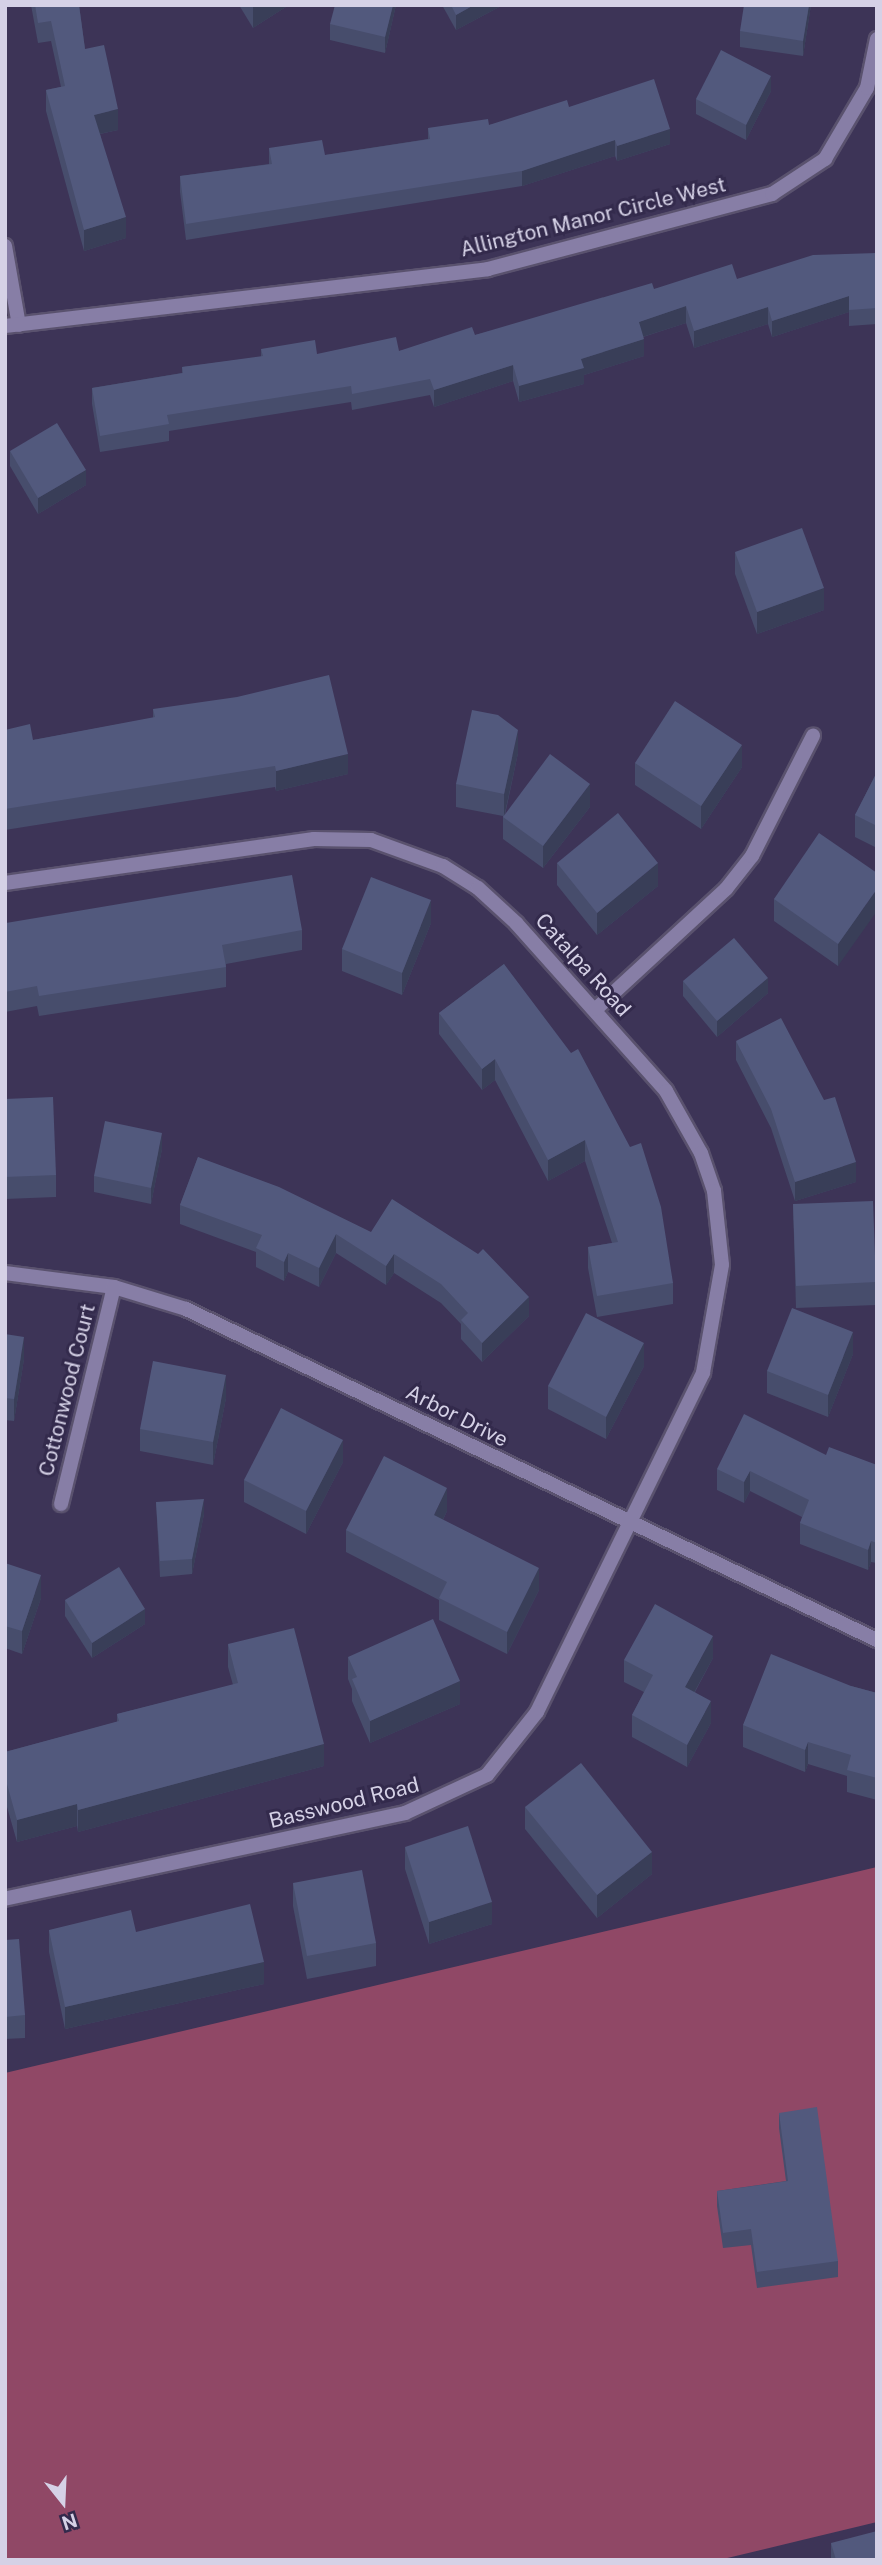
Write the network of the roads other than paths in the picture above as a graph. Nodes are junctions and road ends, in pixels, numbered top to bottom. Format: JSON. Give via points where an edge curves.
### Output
{"nodes":[{"id":1,"x":877,"y":39,"type":"edge"},
{"id":2,"x":5,"y":246,"type":"edge"},
{"id":3,"x":12,"y":326,"type":"edge"},
{"id":4,"x":813,"y":736,"type":"dead end"},
{"id":5,"x":5,"y":883,"type":"edge"},
{"id":6,"x":596,"y":1009,"type":"junction"},
{"id":7,"x":5,"y":1273,"type":"edge"},
{"id":8,"x":114,"y":1287,"type":"junction"},
{"id":9,"x":61,"y":1504,"type":"dead end"},
{"id":10,"x":628,"y":1524,"type":"junction"},
{"id":11,"x":877,"y":1640,"type":"edge"},
{"id":12,"x":5,"y":1899,"type":"edge"}],
"edges":[{"from":1,"to":3,"type":"street","name":"Allington Manor Circle West","via":[[867,88],[825,159],[772,194],[488,269]]},
{"from":2,"to":3,"type":"street"},
{"from":4,"to":6,"type":"street","via":[[752,856],[726,889]]},
{"from":5,"to":6,"type":"street","name":"Catalpa Road","via":[[314,839],[371,840],[443,866],[478,888]]},
{"from":6,"to":10,"type":"street","name":"Catalpa Road","via":[[666,1091],[701,1153],[714,1191],[722,1252],[718,1303],[703,1373]]},
{"from":7,"to":8,"type":"street","name":"Arbor Drive"},
{"from":8,"to":9,"type":"street","name":"Cottonwood Court"},
{"from":8,"to":10,"type":"street","name":"Arbor Drive","via":[[186,1309]]},
{"from":10,"to":11,"type":"street","name":"Arbor Drive"},
{"from":10,"to":12,"type":"street","name":"Basswood Road","via":[[537,1712],[486,1775],[405,1813]]}]}
